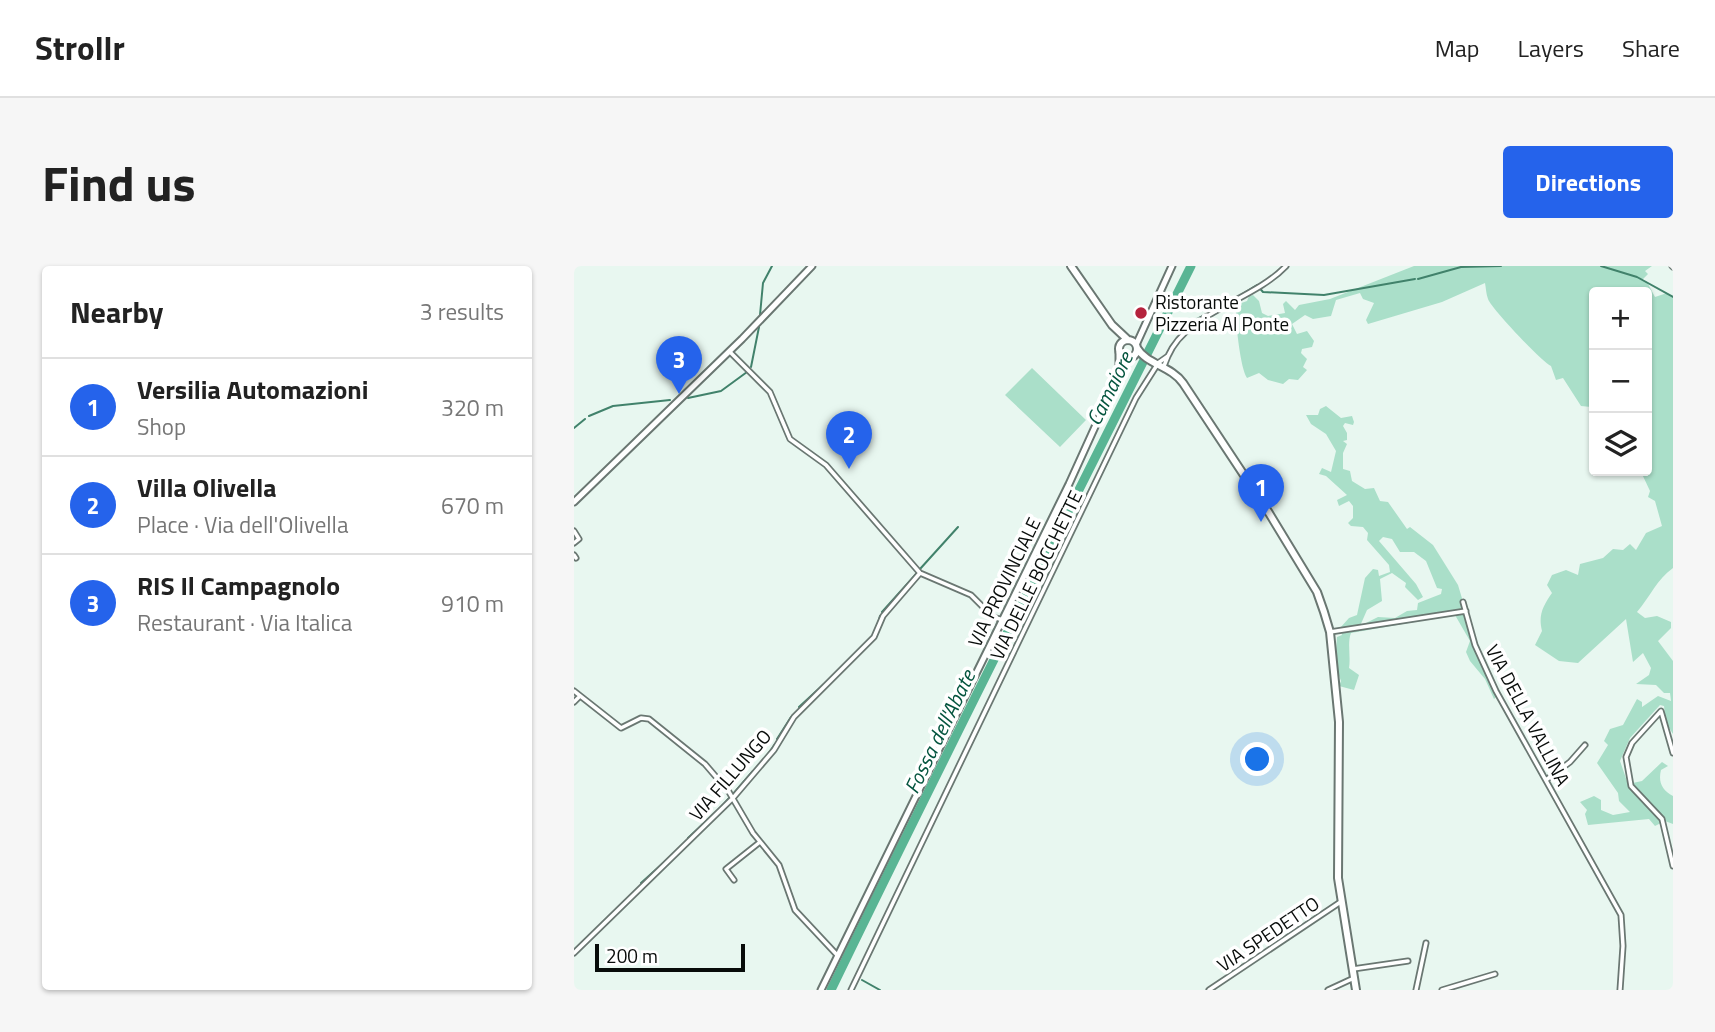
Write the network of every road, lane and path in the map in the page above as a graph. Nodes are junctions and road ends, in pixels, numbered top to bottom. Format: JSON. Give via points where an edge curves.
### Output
{"nodes":[{"id":1,"x":812,"y":266,"type":"edge"},
{"id":2,"x":1070,"y":266,"type":"edge"},
{"id":3,"x":1172,"y":266,"type":"edge"},
{"id":4,"x":1286,"y":266,"type":"edge"},
{"id":5,"x":1112,"y":325,"type":"junction"},
{"id":6,"x":1140,"y":332,"type":"junction"},
{"id":7,"x":1129,"y":340,"type":"junction"},
{"id":8,"x":1119,"y":350,"type":"junction"},
{"id":9,"x":729,"y":351,"type":"junction"},
{"id":10,"x":1136,"y":353,"type":"junction"},
{"id":11,"x":1159,"y":363,"type":"junction"},
{"id":12,"x":1119,"y":374,"type":"junction"},
{"id":13,"x":574,"y":502,"type":"edge"},
{"id":14,"x":574,"y":531,"type":"edge"},
{"id":15,"x":574,"y":543,"type":"edge"},
{"id":16,"x":920,"y":573,"type":"junction"},
{"id":17,"x":1463,"y":602,"type":"dead end"},
{"id":18,"x":1466,"y":611,"type":"junction"},
{"id":19,"x":1003,"y":620,"type":"junction"},
{"id":20,"x":1330,"y":632,"type":"junction"},
{"id":21,"x":574,"y":691,"type":"edge"},
{"id":22,"x":580,"y":696,"type":"junction"},
{"id":23,"x":574,"y":702,"type":"edge"},
{"id":24,"x":1585,"y":744,"type":"dead end"},
{"id":25,"x":1673,"y":752,"type":"edge"},
{"id":26,"x":1546,"y":780,"type":"junction"},
{"id":27,"x":733,"y":798,"type":"junction"},
{"id":28,"x":760,"y":842,"type":"junction"},
{"id":29,"x":1673,"y":866,"type":"edge"},
{"id":30,"x":734,"y":880,"type":"dead end"},
{"id":31,"x":1342,"y":901,"type":"junction"},
{"id":32,"x":1426,"y":943,"type":"dead end"},
{"id":33,"x":574,"y":953,"type":"edge"},
{"id":34,"x":838,"y":956,"type":"junction"},
{"id":35,"x":1408,"y":961,"type":"dead end"},
{"id":36,"x":1353,"y":969,"type":"junction"},
{"id":37,"x":1495,"y":974,"type":"dead end"},
{"id":38,"x":1354,"y":978,"type":"junction"},
{"id":39,"x":821,"y":990,"type":"edge"},
{"id":40,"x":851,"y":990,"type":"edge"},
{"id":41,"x":1209,"y":990,"type":"edge"},
{"id":42,"x":1328,"y":990,"type":"edge"},
{"id":43,"x":1356,"y":990,"type":"edge"},
{"id":44,"x":1416,"y":990,"type":"edge"},
{"id":45,"x":1442,"y":990,"type":"edge"},
{"id":46,"x":1620,"y":990,"type":"edge"}],
"edges":[{"from":1,"to":9,"type":"main road"},
{"from":2,"to":5,"type":"main road"},
{"from":3,"to":6,"type":"main road","name":"VIA PROVINCIALE"},
{"from":4,"to":11,"type":"street","name":"VIA DELLE BOCCHETTE","via":[[1182,333]]},
{"from":5,"to":7,"type":"main road"},
{"from":5,"to":8,"type":"main road"},
{"from":6,"to":7,"type":"main road","name":"VIA PROVINCIALE"},
{"from":6,"to":10,"type":"main road","name":"VIA PROVINCIALE"},
{"from":7,"to":8,"type":"main road"},
{"from":7,"to":10,"type":"main road"},
{"from":8,"to":10,"type":"main road"},
{"from":8,"to":12,"type":"main road","name":"VIA PROVINCIALE"},
{"from":9,"to":13,"type":"main road"},
{"from":9,"to":16,"type":"street","via":[[770,391],[795,445],[826,465]]},
{"from":10,"to":11,"type":"main road"},
{"from":10,"to":12,"type":"main road","name":"VIA PROVINCIALE"},
{"from":11,"to":20,"type":"main road","via":[[1183,383],[1269,513],[1317,592]]},
{"from":11,"to":40,"type":"street","name":"VIA DELLE BOCCHETTE","via":[[1136,398]]},
{"from":12,"to":19,"type":"main road","name":"VIA PROVINCIALE"},
{"from":14,"to":15,"type":"street","via":[[579,539]]},
{"from":16,"to":19,"type":"street","via":[[971,595],[993,617]]},
{"from":16,"to":27,"type":"street","name":"VIA FILLUNGO","via":[[883,616],[874,637],[794,716],[774,750]]},
{"from":17,"to":18,"type":"street","name":"VIA DELLA VALLINA"},
{"from":18,"to":20,"type":"street"},
{"from":18,"to":26,"type":"street","name":"VIA DELLA VALLINA","via":[[1477,650]]},
{"from":19,"to":34,"type":"main road","name":"VIA PROVINCIALE"},
{"from":20,"to":31,"type":"main road","via":[[1339,722],[1337,853]]},
{"from":21,"to":22,"type":"street"},
{"from":22,"to":23,"type":"street"},
{"from":22,"to":27,"type":"street","via":[[621,728],[649,719],[705,764]]},
{"from":24,"to":26,"type":"street"},
{"from":25,"to":29,"type":"street","via":[[1661,711],[1632,743],[1626,757],[1631,786],[1662,819]]},
{"from":26,"to":46,"type":"street","name":"VIA DELLA VALLINA","via":[[1621,915]]},
{"from":27,"to":28,"type":"street"},
{"from":27,"to":33,"type":"street","name":"VIA FILLUNGO"},
{"from":28,"to":30,"type":"street","via":[[726,869]]},
{"from":28,"to":34,"type":"street","via":[[779,865],[795,910]]},
{"from":31,"to":36,"type":"main road"},
{"from":31,"to":41,"type":"street","name":"VIA SPEDETTO"},
{"from":32,"to":44,"type":"street"},
{"from":34,"to":39,"type":"main road","name":"VIA PROVINCIALE"},
{"from":35,"to":36,"type":"street"},
{"from":36,"to":38,"type":"main road"},
{"from":37,"to":45,"type":"street"},
{"from":38,"to":42,"type":"street"},
{"from":38,"to":43,"type":"main road"}]}
